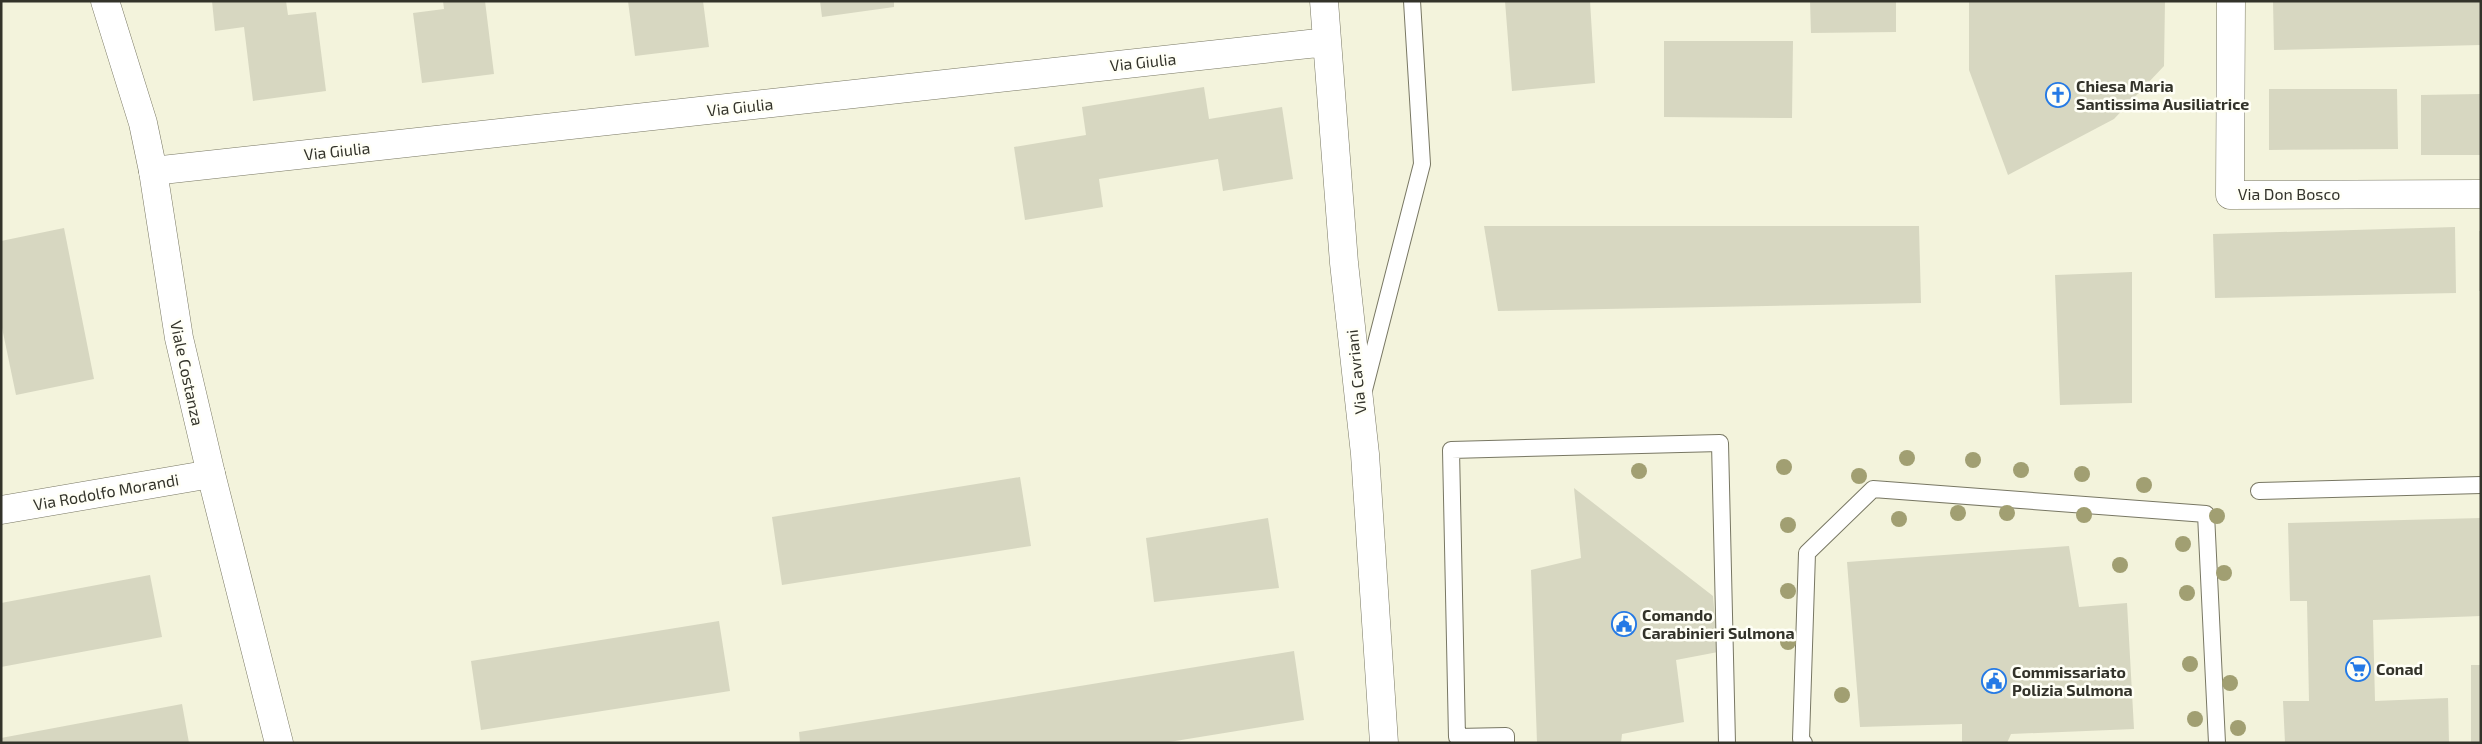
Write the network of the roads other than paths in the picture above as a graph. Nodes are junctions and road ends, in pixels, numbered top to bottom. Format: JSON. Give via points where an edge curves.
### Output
{"nodes":[{"id":1,"x":105,"y":1,"type":"edge"},
{"id":2,"x":1324,"y":1,"type":"edge"},
{"id":3,"x":1412,"y":1,"type":"edge"},
{"id":4,"x":2232,"y":1,"type":"edge"},
{"id":5,"x":1327,"y":42,"type":"junction"},
{"id":6,"x":153,"y":171,"type":"junction"},
{"id":7,"x":2481,"y":194,"type":"edge"},
{"id":8,"x":1360,"y":404,"type":"junction"},
{"id":9,"x":211,"y":474,"type":"junction"},
{"id":10,"x":2481,"y":485,"type":"edge"},
{"id":11,"x":2259,"y":491,"type":"dead end"},
{"id":12,"x":1,"y":510,"type":"edge"},
{"id":13,"x":279,"y":743,"type":"edge"},
{"id":14,"x":1384,"y":743,"type":"edge"},
{"id":15,"x":1506,"y":743,"type":"edge"},
{"id":16,"x":1727,"y":743,"type":"edge"},
{"id":17,"x":1804,"y":743,"type":"edge"},
{"id":18,"x":2218,"y":743,"type":"edge"}],
"edges":[{"from":1,"to":6,"type":"street","name":"Viale Costanza","via":[[132,85]]},
{"from":2,"to":5,"type":"street","name":"Via Cavriani"},
{"from":3,"to":8,"type":"lane","via":[[1422,164]]},
{"from":4,"to":7,"type":"street","name":"Via Don Bosco","via":[[2230,195]]},
{"from":5,"to":6,"type":"street","name":"Via Giulia"},
{"from":5,"to":8,"type":"street","name":"Via Cavriani","via":[[1344,263]]},
{"from":6,"to":9,"type":"street","name":"Viale Costanza","via":[[177,328]]},
{"from":8,"to":14,"type":"street","name":"Via Cavriani"},
{"from":9,"to":12,"type":"street","name":"Via Rodolfo Morandi"},
{"from":9,"to":13,"type":"street","name":"Viale Costanza"},
{"from":10,"to":11,"type":"lane"},
{"from":15,"to":16,"type":"lane","via":[[1506,736],[1457,736],[1451,450],[1720,443]]},
{"from":17,"to":18,"type":"lane","via":[[1801,739],[1807,553],[1873,489],[2206,514]]}]}
